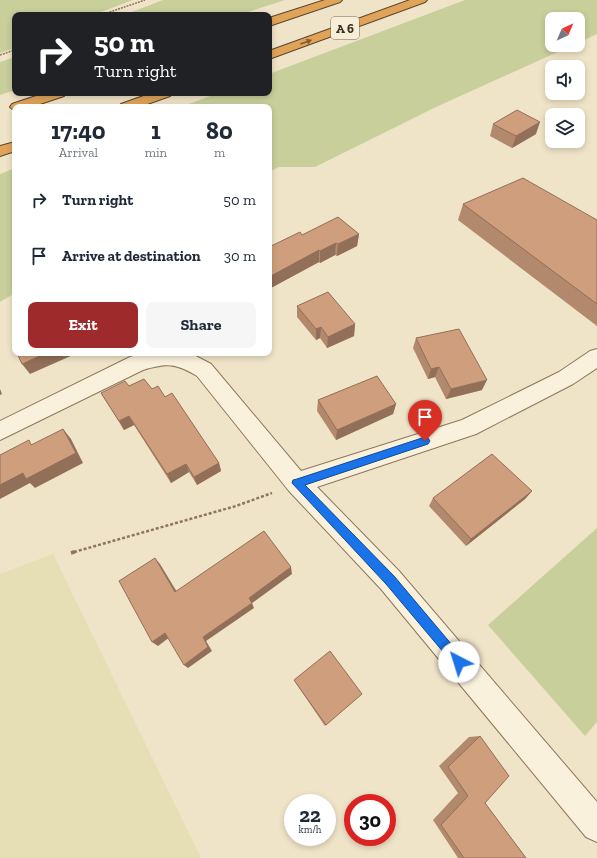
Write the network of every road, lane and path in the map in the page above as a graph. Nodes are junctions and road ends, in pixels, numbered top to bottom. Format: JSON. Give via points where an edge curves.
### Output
{"nodes":[{"id":1,"x":145,"y":0,"type":"edge"},
{"id":2,"x":336,"y":0,"type":"edge"},
{"id":3,"x":421,"y":0,"type":"edge"},
{"id":4,"x":110,"y":12,"type":"edge"},
{"id":5,"x":272,"y":21,"type":"edge"},
{"id":6,"x":12,"y":51,"type":"edge"},
{"id":7,"x":272,"y":54,"type":"edge"},
{"id":8,"x":0,"y":56,"type":"edge"},
{"id":9,"x":50,"y":96,"type":"edge"},
{"id":10,"x":157,"y":96,"type":"edge"},
{"id":11,"x":25,"y":104,"type":"edge"},
{"id":12,"x":134,"y":104,"type":"edge"},
{"id":13,"x":12,"y":147,"type":"edge"},
{"id":14,"x":0,"y":151,"type":"edge"},
{"id":15,"x":597,"y":357,"type":"edge"},
{"id":16,"x":0,"y":431,"type":"edge"},
{"id":17,"x":297,"y":483,"type":"junction"},
{"id":18,"x":71,"y":553,"type":"dead end"},
{"id":19,"x":597,"y":826,"type":"edge"}],
"edges":[{"from":1,"to":4,"type":"path"},
{"from":2,"to":5,"type":"highway","number":"A 6"},
{"from":7,"to":3,"type":"highway","number":"A 6","one_way":true},
{"from":6,"to":8,"type":"path"},
{"from":9,"to":11,"type":"highway"},
{"from":10,"to":12,"type":"highway"},
{"from":13,"to":14,"type":"highway"},
{"from":15,"to":17,"type":"street","via":[[566,378],[468,427]]},
{"from":16,"to":17,"type":"street","via":[[137,363],[163,356],[187,360],[204,370]]},
{"from":17,"to":18,"type":"path","via":[[236,506]]},
{"from":17,"to":19,"type":"street","via":[[390,580]]}]}
